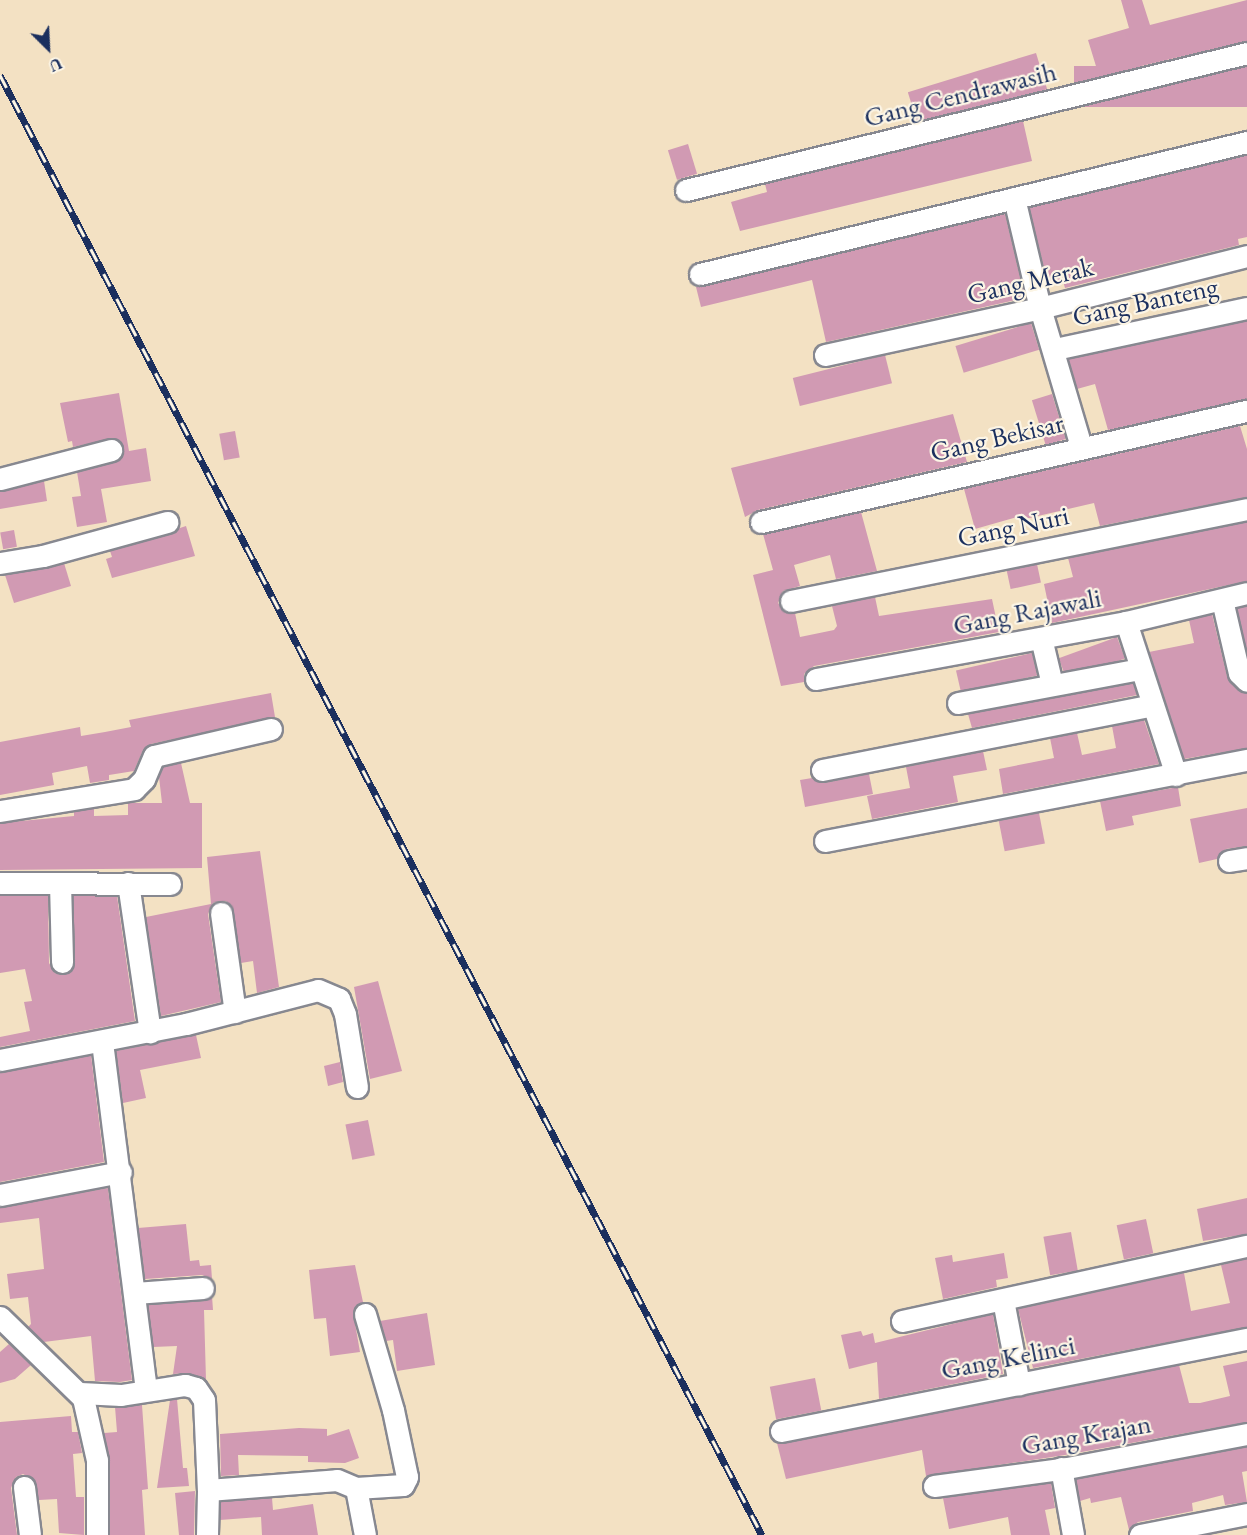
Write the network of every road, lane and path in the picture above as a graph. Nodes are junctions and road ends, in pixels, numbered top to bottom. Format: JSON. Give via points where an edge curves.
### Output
{"nodes":[{"id":1,"x":1247,"y":53,"type":"edge"},
{"id":2,"x":1247,"y":142,"type":"edge"},
{"id":3,"x":687,"y":190,"type":"dead end"},
{"id":4,"x":1014,"y":198,"type":"junction"},
{"id":5,"x":1247,"y":256,"type":"edge"},
{"id":6,"x":700,"y":274,"type":"dead end"},
{"id":7,"x":1040,"y":308,"type":"junction"},
{"id":8,"x":1247,"y":308,"type":"edge"},
{"id":9,"x":1055,"y":349,"type":"junction"},
{"id":10,"x":825,"y":355,"type":"dead end"},
{"id":11,"x":1247,"y":411,"type":"edge"},
{"id":12,"x":1081,"y":446,"type":"junction"},
{"id":13,"x":111,"y":450,"type":"dead end"},
{"id":14,"x":0,"y":479,"type":"edge"},
{"id":15,"x":1247,"y":509,"type":"edge"},
{"id":16,"x":167,"y":522,"type":"dead end"},
{"id":17,"x":760,"y":522,"type":"dead end"},
{"id":18,"x":0,"y":563,"type":"edge"},
{"id":19,"x":1247,"y":593,"type":"edge"},
{"id":20,"x":1222,"y":600,"type":"junction"},
{"id":21,"x":791,"y":601,"type":"dead end"},
{"id":22,"x":1126,"y":622,"type":"junction"},
{"id":23,"x":1041,"y":638,"type":"junction"},
{"id":24,"x":1140,"y":669,"type":"junction"},
{"id":25,"x":816,"y":679,"type":"dead end"},
{"id":26,"x":1247,"y":681,"type":"edge"},
{"id":27,"x":1052,"y":684,"type":"junction"},
{"id":28,"x":958,"y":703,"type":"dead end"},
{"id":29,"x":1153,"y":705,"type":"junction"},
{"id":30,"x":271,"y":729,"type":"dead end"},
{"id":31,"x":1247,"y":760,"type":"edge"},
{"id":32,"x":822,"y":770,"type":"dead end"},
{"id":33,"x":1176,"y":775,"type":"junction"},
{"id":34,"x":0,"y":811,"type":"edge"},
{"id":35,"x":825,"y":841,"type":"dead end"},
{"id":36,"x":0,"y":882,"type":"edge"},
{"id":37,"x":60,"y":883,"type":"junction"},
{"id":38,"x":128,"y":883,"type":"junction"},
{"id":39,"x":170,"y":884,"type":"dead end"},
{"id":40,"x":221,"y":913,"type":"dead end"},
{"id":41,"x":62,"y":962,"type":"dead end"},
{"id":42,"x":235,"y":1012,"type":"junction"},
{"id":43,"x":150,"y":1032,"type":"junction"},
{"id":44,"x":102,"y":1041,"type":"junction"},
{"id":45,"x":0,"y":1060,"type":"edge"},
{"id":46,"x":357,"y":1088,"type":"dead end"},
{"id":47,"x":121,"y":1172,"type":"junction"},
{"id":48,"x":0,"y":1195,"type":"edge"},
{"id":49,"x":1247,"y":1246,"type":"edge"},
{"id":50,"x":203,"y":1288,"type":"dead end"},
{"id":51,"x":135,"y":1293,"type":"junction"},
{"id":52,"x":1003,"y":1300,"type":"junction"},
{"id":53,"x":365,"y":1314,"type":"dead end"},
{"id":54,"x":0,"y":1317,"type":"edge"},
{"id":55,"x":902,"y":1321,"type":"dead end"},
{"id":56,"x":1247,"y":1339,"type":"edge"},
{"id":57,"x":1019,"y":1384,"type":"junction"},
{"id":58,"x":146,"y":1390,"type":"junction"},
{"id":59,"x":80,"y":1393,"type":"junction"},
{"id":60,"x":781,"y":1431,"type":"dead end"},
{"id":61,"x":1247,"y":1434,"type":"edge"},
{"id":62,"x":1061,"y":1468,"type":"junction"},
{"id":63,"x":24,"y":1486,"type":"dead end"},
{"id":64,"x":934,"y":1486,"type":"dead end"},
{"id":65,"x":356,"y":1488,"type":"junction"},
{"id":66,"x":208,"y":1490,"type":"junction"},
{"id":67,"x":1247,"y":1514,"type":"edge"},
{"id":68,"x":30,"y":1535,"type":"edge"},
{"id":69,"x":97,"y":1535,"type":"edge"},
{"id":70,"x":207,"y":1535,"type":"edge"},
{"id":71,"x":365,"y":1535,"type":"edge"},
{"id":72,"x":1073,"y":1535,"type":"edge"},
{"id":73,"x":1140,"y":1535,"type":"edge"}],
"edges":[{"from":1,"to":3,"type":"street","name":"Gang Cendrawasih"},
{"from":2,"to":4,"type":"street"},
{"from":4,"to":6,"type":"street"},
{"from":4,"to":7,"type":"street"},
{"from":5,"to":7,"type":"street","name":"Gang Merak"},
{"from":7,"to":9,"type":"street"},
{"from":7,"to":10,"type":"street","name":"Gang Merak"},
{"from":8,"to":9,"type":"street","name":"Gang Banteng"},
{"from":9,"to":12,"type":"street"},
{"from":11,"to":12,"type":"street","name":"Gang Bekisar"},
{"from":12,"to":17,"type":"street","name":"Gang Bekisar"},
{"from":13,"to":14,"type":"street"},
{"from":15,"to":21,"type":"street","name":"Gang Nuri"},
{"from":16,"to":18,"type":"street","via":[[43,556]]},
{"from":19,"to":20,"type":"street","name":"Gang Rajawali"},
{"from":20,"to":22,"type":"street","name":"Gang Rajawali"},
{"from":20,"to":26,"type":"street","via":[[1239,673]]},
{"from":22,"to":23,"type":"street","name":"Gang Rajawali"},
{"from":22,"to":24,"type":"street"},
{"from":23,"to":25,"type":"street","name":"Gang Rajawali"},
{"from":23,"to":27,"type":"street"},
{"from":24,"to":27,"type":"street"},
{"from":24,"to":29,"type":"street"},
{"from":27,"to":28,"type":"street"},
{"from":29,"to":32,"type":"street"},
{"from":29,"to":33,"type":"street"},
{"from":30,"to":34,"type":"street","via":[[154,756],[144,779],[134,789]]},
{"from":31,"to":33,"type":"street"},
{"from":33,"to":35,"type":"street"},
{"from":36,"to":37,"type":"street"},
{"from":37,"to":38,"type":"street"},
{"from":37,"to":41,"type":"street"},
{"from":38,"to":39,"type":"street"},
{"from":38,"to":43,"type":"street"},
{"from":40,"to":42,"type":"street"},
{"from":42,"to":43,"type":"street"},
{"from":42,"to":46,"type":"street","via":[[318,990],[332,994],[345,1014]]},
{"from":43,"to":44,"type":"street"},
{"from":44,"to":45,"type":"street"},
{"from":44,"to":47,"type":"street"},
{"from":47,"to":48,"type":"street"},
{"from":47,"to":51,"type":"street"},
{"from":49,"to":52,"type":"street"},
{"from":50,"to":51,"type":"street"},
{"from":51,"to":58,"type":"street"},
{"from":52,"to":55,"type":"street"},
{"from":52,"to":57,"type":"street"},
{"from":53,"to":65,"type":"street","via":[[407,1477],[403,1485]]},
{"from":54,"to":59,"type":"street"},
{"from":56,"to":57,"type":"street","name":"Gang Kelinci"},
{"from":57,"to":60,"type":"street","name":"Gang Kelinci"},
{"from":58,"to":59,"type":"street","via":[[121,1395]]},
{"from":58,"to":66,"type":"street","via":[[185,1385],[196,1388],[204,1400]]},
{"from":59,"to":69,"type":"street","via":[[94,1441]]},
{"from":61,"to":62,"type":"street","name":"Gang Krajan"},
{"from":62,"to":64,"type":"street","name":"Gang Krajan"},
{"from":62,"to":72,"type":"street"},
{"from":63,"to":68,"type":"street"},
{"from":65,"to":66,"type":"street","via":[[337,1480]]},
{"from":65,"to":71,"type":"street"},
{"from":66,"to":70,"type":"street"},
{"from":67,"to":73,"type":"street"}]}
